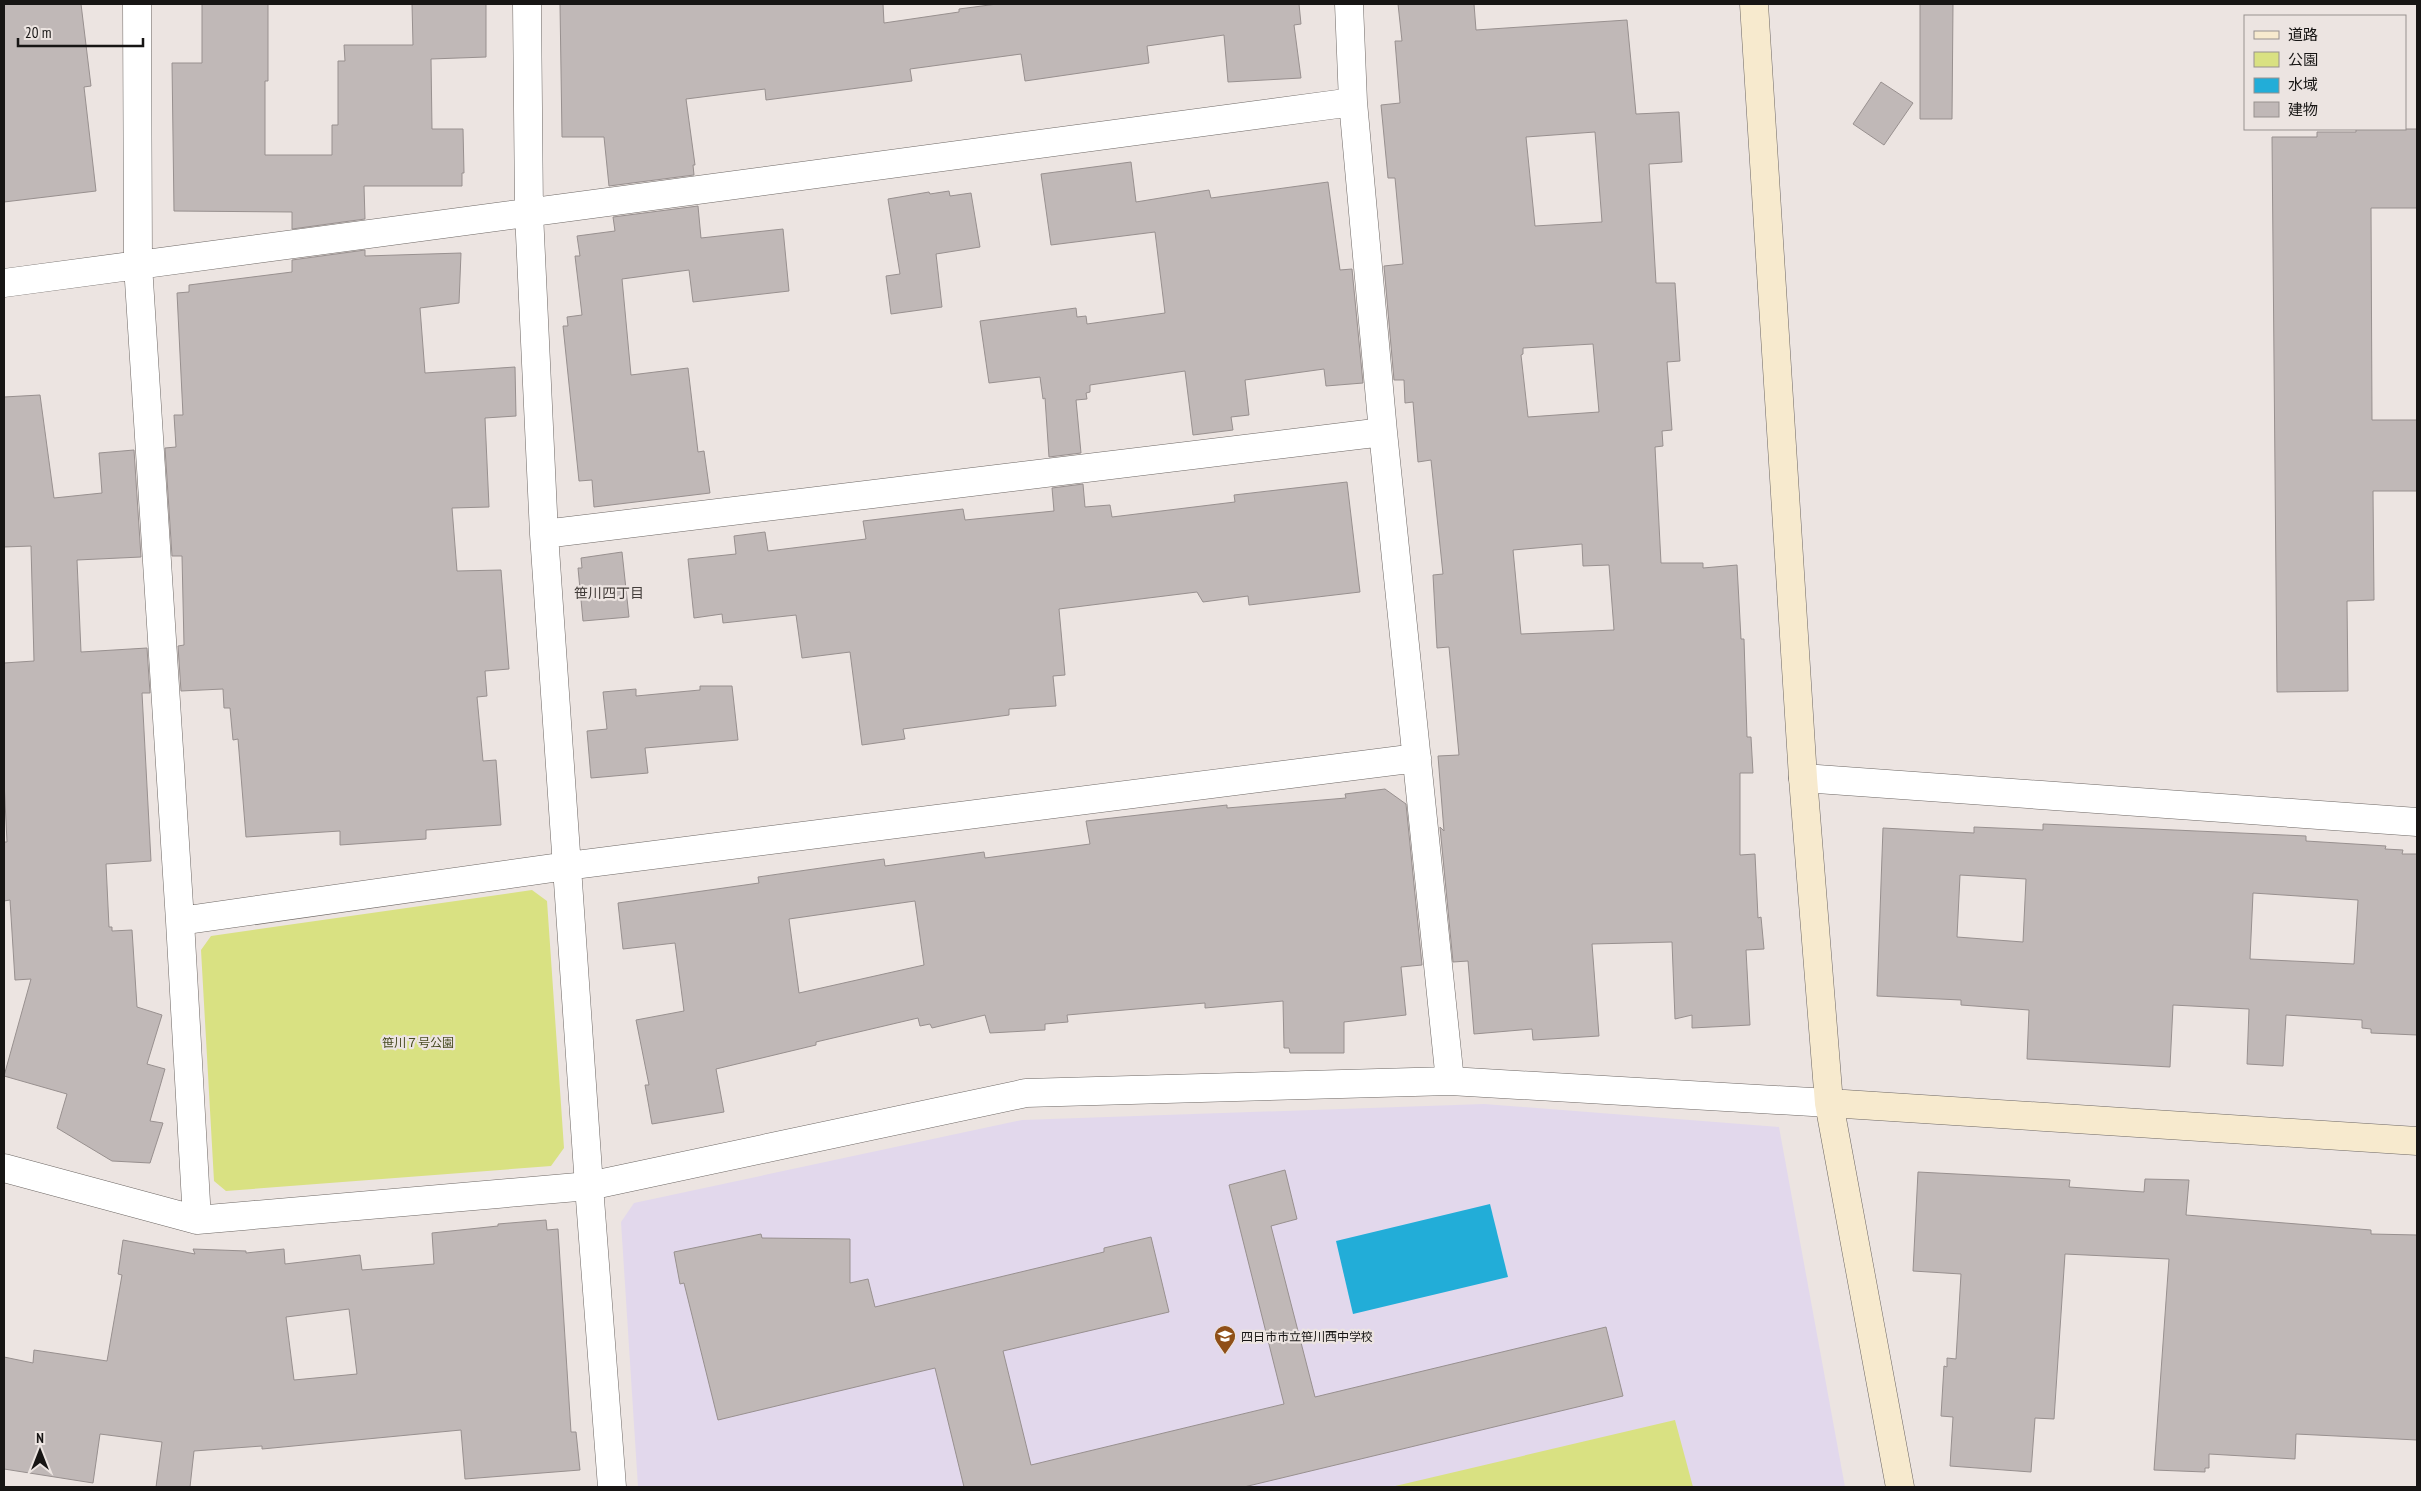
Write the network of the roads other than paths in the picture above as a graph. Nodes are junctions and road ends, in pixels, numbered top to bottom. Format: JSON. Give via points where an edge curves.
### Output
{"nodes":[{"id":1,"x":137,"y":4,"type":"edge"},
{"id":2,"x":527,"y":4,"type":"edge"},
{"id":3,"x":1349,"y":4,"type":"edge"},
{"id":4,"x":1754,"y":4,"type":"edge"},
{"id":5,"x":1354,"y":102,"type":"junction"},
{"id":6,"x":528,"y":213,"type":"junction"},
{"id":7,"x":138,"y":265,"type":"junction"},
{"id":8,"x":4,"y":284,"type":"edge"},
{"id":9,"x":1383,"y":432,"type":"junction"},
{"id":10,"x":544,"y":534,"type":"junction"},
{"id":11,"x":1417,"y":758,"type":"junction"},
{"id":12,"x":1803,"y":778,"type":"junction"},
{"id":13,"x":2417,"y":822,"type":"edge"},
{"id":14,"x":567,"y":866,"type":"junction"},
{"id":15,"x":180,"y":921,"type":"junction"},
{"id":16,"x":1450,"y":1081,"type":"junction"},
{"id":17,"x":1829,"y":1103,"type":"junction"},
{"id":18,"x":2417,"y":1140,"type":"edge"},
{"id":19,"x":4,"y":1168,"type":"edge"},
{"id":20,"x":589,"y":1186,"type":"junction"},
{"id":21,"x":197,"y":1220,"type":"junction"},
{"id":22,"x":612,"y":1487,"type":"edge"},
{"id":23,"x":1900,"y":1487,"type":"edge"}],
"edges":[{"from":1,"to":7,"type":"street"},
{"from":2,"to":6,"type":"street"},
{"from":3,"to":5,"type":"street"},
{"from":4,"to":12,"type":"street"},
{"from":5,"to":6,"type":"street"},
{"from":5,"to":9,"type":"street"},
{"from":6,"to":7,"type":"street"},
{"from":6,"to":10,"type":"street"},
{"from":7,"to":8,"type":"street"},
{"from":7,"to":15,"type":"street"},
{"from":9,"to":10,"type":"street"},
{"from":9,"to":11,"type":"street"},
{"from":10,"to":14,"type":"street"},
{"from":11,"to":14,"type":"street"},
{"from":11,"to":16,"type":"street"},
{"from":12,"to":13,"type":"street"},
{"from":12,"to":17,"type":"street"},
{"from":14,"to":15,"type":"street"},
{"from":14,"to":20,"type":"street"},
{"from":15,"to":21,"type":"street"},
{"from":16,"to":17,"type":"street"},
{"from":16,"to":20,"type":"street","via":[[1026,1093]]},
{"from":17,"to":18,"type":"street"},
{"from":17,"to":23,"type":"street"},
{"from":19,"to":21,"type":"street"},
{"from":20,"to":21,"type":"street"},
{"from":20,"to":22,"type":"street"}]}
